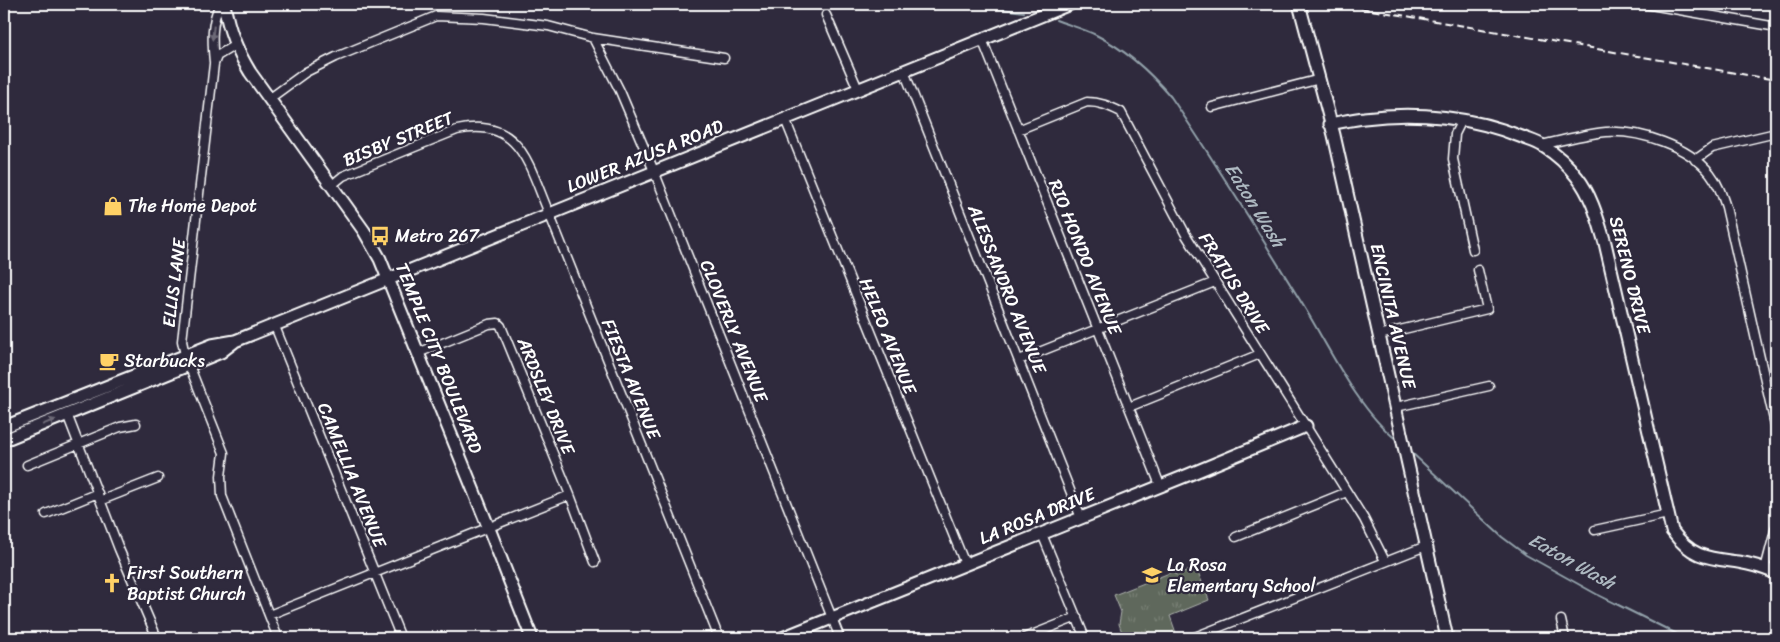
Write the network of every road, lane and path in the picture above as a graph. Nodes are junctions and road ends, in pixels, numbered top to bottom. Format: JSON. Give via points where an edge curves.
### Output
{"nodes":[{"id":1,"x":222,"y":4,"type":"edge"},
{"id":2,"x":1070,"y":4,"type":"edge"},
{"id":3,"x":1300,"y":4,"type":"edge"},
{"id":4,"x":1645,"y":4,"type":"edge"},
{"id":5,"x":1659,"y":5,"type":"edge"},
{"id":6,"x":826,"y":15,"type":"dead end"},
{"id":7,"x":1771,"y":26,"type":"dead end"},
{"id":8,"x":593,"y":38,"type":"junction"},
{"id":9,"x":982,"y":39,"type":"junction"},
{"id":10,"x":235,"y":45,"type":"junction"},
{"id":11,"x":724,"y":58,"type":"dead end"},
{"id":12,"x":214,"y":64,"type":"junction"},
{"id":13,"x":904,"y":71,"type":"junction"},
{"id":14,"x":1320,"y":79,"type":"junction"},
{"id":15,"x":858,"y":89,"type":"junction"},
{"id":16,"x":269,"y":99,"type":"junction"},
{"id":17,"x":1212,"y":107,"type":"dead end"},
{"id":18,"x":785,"y":119,"type":"junction"},
{"id":19,"x":1462,"y":120,"type":"junction"},
{"id":20,"x":1330,"y":124,"type":"junction"},
{"id":21,"x":1018,"y":130,"type":"junction"},
{"id":22,"x":1776,"y":132,"type":"edge"},
{"id":23,"x":506,"y":135,"type":"joint"},
{"id":24,"x":1542,"y":145,"type":"junction"},
{"id":25,"x":1695,"y":160,"type":"junction"},
{"id":26,"x":654,"y":171,"type":"junction"},
{"id":27,"x":332,"y":185,"type":"junction"},
{"id":28,"x":549,"y":213,"type":"junction"},
{"id":29,"x":1473,"y":250,"type":"dead end"},
{"id":30,"x":1478,"y":270,"type":"dead end"},
{"id":31,"x":388,"y":279,"type":"junction"},
{"id":32,"x":1215,"y":282,"type":"junction"},
{"id":33,"x":274,"y":324,"type":"junction"},
{"id":34,"x":1098,"y":329,"type":"junction"},
{"id":35,"x":1380,"y":335,"type":"junction"},
{"id":36,"x":235,"y":341,"type":"junction"},
{"id":37,"x":418,"y":353,"type":"junction"},
{"id":38,"x":1260,"y":354,"type":"junction"},
{"id":39,"x":187,"y":360,"type":"junction"},
{"id":40,"x":1019,"y":360,"type":"junction"},
{"id":41,"x":1489,"y":386,"type":"dead end"},
{"id":42,"x":1129,"y":407,"type":"junction"},
{"id":43,"x":1396,"y":407,"type":"junction"},
{"id":44,"x":67,"y":414,"type":"junction"},
{"id":45,"x":136,"y":424,"type":"dead end"},
{"id":46,"x":1306,"y":426,"type":"junction"},
{"id":47,"x":1776,"y":426,"type":"edge"},
{"id":48,"x":4,"y":427,"type":"edge"},
{"id":49,"x":4,"y":440,"type":"edge"},
{"id":50,"x":80,"y":444,"type":"junction"},
{"id":51,"x":27,"y":465,"type":"dead end"},
{"id":52,"x":158,"y":478,"type":"dead end"},
{"id":53,"x":1160,"y":485,"type":"junction"},
{"id":54,"x":1347,"y":492,"type":"junction"},
{"id":55,"x":570,"y":495,"type":"junction"},
{"id":56,"x":100,"y":497,"type":"junction"},
{"id":57,"x":46,"y":514,"type":"dead end"},
{"id":58,"x":1668,"y":514,"type":"junction"},
{"id":59,"x":1081,"y":518,"type":"junction"},
{"id":60,"x":488,"y":526,"type":"junction"},
{"id":61,"x":1776,"y":527,"type":"edge"},
{"id":62,"x":1595,"y":530,"type":"dead end"},
{"id":63,"x":1042,"y":534,"type":"junction"},
{"id":64,"x":1236,"y":538,"type":"dead end"},
{"id":65,"x":1426,"y":546,"type":"junction"},
{"id":66,"x":1385,"y":561,"type":"junction"},
{"id":67,"x":595,"y":562,"type":"dead end"},
{"id":68,"x":965,"y":564,"type":"junction"},
{"id":69,"x":1771,"y":571,"type":"edge"},
{"id":70,"x":375,"y":573,"type":"junction"},
{"id":71,"x":269,"y":615,"type":"junction"},
{"id":72,"x":1077,"y":617,"type":"junction"},
{"id":73,"x":832,"y":618,"type":"junction"},
{"id":74,"x":1561,"y":620,"type":"dead end"},
{"id":75,"x":157,"y":638,"type":"edge"},
{"id":76,"x":278,"y":638,"type":"edge"},
{"id":77,"x":401,"y":638,"type":"edge"},
{"id":78,"x":532,"y":638,"type":"edge"},
{"id":79,"x":719,"y":638,"type":"edge"},
{"id":80,"x":782,"y":638,"type":"edge"},
{"id":81,"x":840,"y":638,"type":"edge"},
{"id":82,"x":1024,"y":638,"type":"edge"},
{"id":83,"x":1085,"y":638,"type":"edge"},
{"id":84,"x":1192,"y":638,"type":"edge"},
{"id":85,"x":1447,"y":638,"type":"edge"},
{"id":86,"x":1565,"y":638,"type":"edge"}],
"edges":[{"from":1,"to":10,"type":"main road","name":"TEMPLE CITY BOULEVARD"},
{"from":1,"to":12,"type":"street","name":"ELLIS LANE","one_way":true,"via":[[215,15],[213,29]]},
{"from":2,"to":9,"type":"main road","name":"LOWER AZUSA ROAD"},
{"from":3,"to":14,"type":"main road","name":"ENCINITA AVENUE"},
{"from":4,"to":5,"type":"street"},
{"from":5,"to":7,"type":"street"},
{"from":6,"to":15,"type":"street"},
{"from":8,"to":11,"type":"street"},
{"from":8,"to":16,"type":"street","via":[[548,26],[436,16],[328,61],[306,72]]},
{"from":8,"to":26,"type":"street","name":"CLOVERLY AVENUE"},
{"from":9,"to":13,"type":"main road","name":"LOWER AZUSA ROAD"},
{"from":9,"to":21,"type":"street","name":"RIO HONDO AVENUE"},
{"from":10,"to":12,"type":"street","via":[[217,56]]},
{"from":10,"to":16,"type":"main road","name":"TEMPLE CITY BOULEVARD"},
{"from":12,"to":39,"type":"street","name":"ELLIS LANE","via":[[182,341]]},
{"from":13,"to":15,"type":"main road","name":"LOWER AZUSA ROAD"},
{"from":13,"to":40,"type":"street","name":"ALESSANDRO AVENUE"},
{"from":14,"to":17,"type":"street"},
{"from":14,"to":20,"type":"main road","name":"ENCINITA AVENUE"},
{"from":15,"to":18,"type":"main road","name":"LOWER AZUSA ROAD"},
{"from":16,"to":27,"type":"main road","name":"TEMPLE CITY BOULEVARD"},
{"from":18,"to":26,"type":"main road","name":"LOWER AZUSA ROAD"},
{"from":18,"to":68,"type":"street","name":"HELEO AVENUE"},
{"from":19,"to":20,"type":"main road","name":"SERENO DRIVE","via":[[1392,116]]},
{"from":19,"to":24,"type":"main road","name":"SERENO DRIVE","via":[[1490,125]]},
{"from":19,"to":29,"type":"street","via":[[1455,134],[1453,159]]},
{"from":20,"to":35,"type":"main road","name":"ENCINITA AVENUE"},
{"from":21,"to":32,"type":"street","name":"FRATUS DRIVE","via":[[1087,102],[1105,104],[1121,112],[1173,213]]},
{"from":21,"to":34,"type":"street","name":"RIO HONDO AVENUE"},
{"from":22,"to":25,"type":"street","via":[[1712,148]]},
{"from":23,"to":27,"type":"street","name":"BISBY STREET","via":[[488,128],[457,130],[343,176]]},
{"from":23,"to":28,"type":"street","name":"FIESTA AVENUE","via":[[524,155]]},
{"from":24,"to":25,"type":"street","via":[[1591,134],[1627,132],[1645,135]]},
{"from":24,"to":58,"type":"main road","name":"SERENO DRIVE","via":[[1556,154],[1578,178],[1595,209],[1628,335]]},
{"from":25,"to":47,"type":"street","via":[[1716,182],[1726,207]]},
{"from":26,"to":28,"type":"main road","name":"LOWER AZUSA ROAD"},
{"from":26,"to":73,"type":"street","name":"CLOVERLY AVENUE"},
{"from":27,"to":31,"type":"main road","name":"TEMPLE CITY BOULEVARD","via":[[371,243]]},
{"from":28,"to":31,"type":"main road","name":"LOWER AZUSA ROAD"},
{"from":28,"to":79,"type":"street","name":"FIESTA AVENUE"},
{"from":30,"to":35,"type":"street","via":[[1486,310]]},
{"from":31,"to":33,"type":"main road","name":"LOWER AZUSA ROAD"},
{"from":31,"to":37,"type":"main road","name":"TEMPLE CITY BOULEVARD"},
{"from":32,"to":34,"type":"street"},
{"from":32,"to":38,"type":"street","name":"FRATUS DRIVE"},
{"from":33,"to":36,"type":"main road","name":"LOWER AZUSA ROAD"},
{"from":33,"to":70,"type":"street","name":"CAMELLIA AVENUE"},
{"from":34,"to":40,"type":"street"},
{"from":34,"to":42,"type":"street","name":"RIO HONDO AVENUE"},
{"from":35,"to":43,"type":"main road","name":"ENCINITA AVENUE"},
{"from":36,"to":39,"type":"main road","name":"LOWER AZUSA ROAD","via":[[212,345]]},
{"from":36,"to":39,"type":"main road","name":"LOWER AZUSA ROAD","via":[[207,358]]},
{"from":37,"to":55,"type":"street","name":"ARDSLEY DRIVE","via":[[498,323]]},
{"from":37,"to":60,"type":"main road","name":"TEMPLE CITY BOULEVARD"},
{"from":38,"to":42,"type":"street"},
{"from":38,"to":46,"type":"street","name":"FRATUS DRIVE"},
{"from":39,"to":44,"type":"main road","name":"LOWER AZUSA ROAD","via":[[161,377]]},
{"from":39,"to":48,"type":"main road","name":"LOWER AZUSA ROAD"},
{"from":39,"to":71,"type":"street","name":"ELLIS LANE","via":[[224,453],[222,496]]},
{"from":40,"to":59,"type":"street","name":"ALESSANDRO AVENUE"},
{"from":41,"to":43,"type":"street"},
{"from":42,"to":53,"type":"street","name":"RIO HONDO AVENUE"},
{"from":43,"to":65,"type":"main road","name":"ENCINITA AVENUE"},
{"from":49,"to":44,"type":"main road","name":"LOWER AZUSA ROAD","one_way":true},
{"from":44,"to":50,"type":"street"},
{"from":45,"to":50,"type":"street","via":[[120,427]]},
{"from":46,"to":53,"type":"main road","name":"LA ROSA DRIVE"},
{"from":46,"to":54,"type":"street","name":"FRATUS DRIVE"},
{"from":50,"to":51,"type":"street"},
{"from":50,"to":56,"type":"street"},
{"from":52,"to":56,"type":"street"},
{"from":53,"to":59,"type":"main road","name":"LA ROSA DRIVE"},
{"from":54,"to":64,"type":"street"},
{"from":54,"to":66,"type":"street","name":"FRATUS DRIVE"},
{"from":55,"to":60,"type":"street"},
{"from":55,"to":67,"type":"street","name":"ARDSLEY DRIVE"},
{"from":56,"to":57,"type":"street"},
{"from":56,"to":75,"type":"street"},
{"from":58,"to":62,"type":"street"},
{"from":58,"to":69,"type":"main road","name":"SERENO DRIVE","via":[[1672,531],[1690,550],[1704,557]]},
{"from":59,"to":63,"type":"main road","name":"LA ROSA DRIVE"},
{"from":60,"to":70,"type":"street"},
{"from":60,"to":78,"type":"main road","name":"TEMPLE CITY BOULEVARD"},
{"from":61,"to":69,"type":"street"},
{"from":63,"to":68,"type":"main road","name":"LA ROSA DRIVE"},
{"from":63,"to":72,"type":"street"},
{"from":65,"to":66,"type":"street"},
{"from":65,"to":85,"type":"main road","name":"ENCINITA AVENUE"},
{"from":66,"to":84,"type":"street"},
{"from":68,"to":73,"type":"main road","name":"LA ROSA DRIVE"},
{"from":70,"to":71,"type":"street"},
{"from":70,"to":77,"type":"street","name":"CAMELLIA AVENUE"},
{"from":71,"to":76,"type":"street","name":"ELLIS LANE"},
{"from":72,"to":82,"type":"street"},
{"from":72,"to":83,"type":"street"},
{"from":73,"to":80,"type":"main road","name":"LA ROSA DRIVE"},
{"from":73,"to":81,"type":"street","name":"CLOVERLY AVENUE"},
{"from":74,"to":86,"type":"street"}]}
